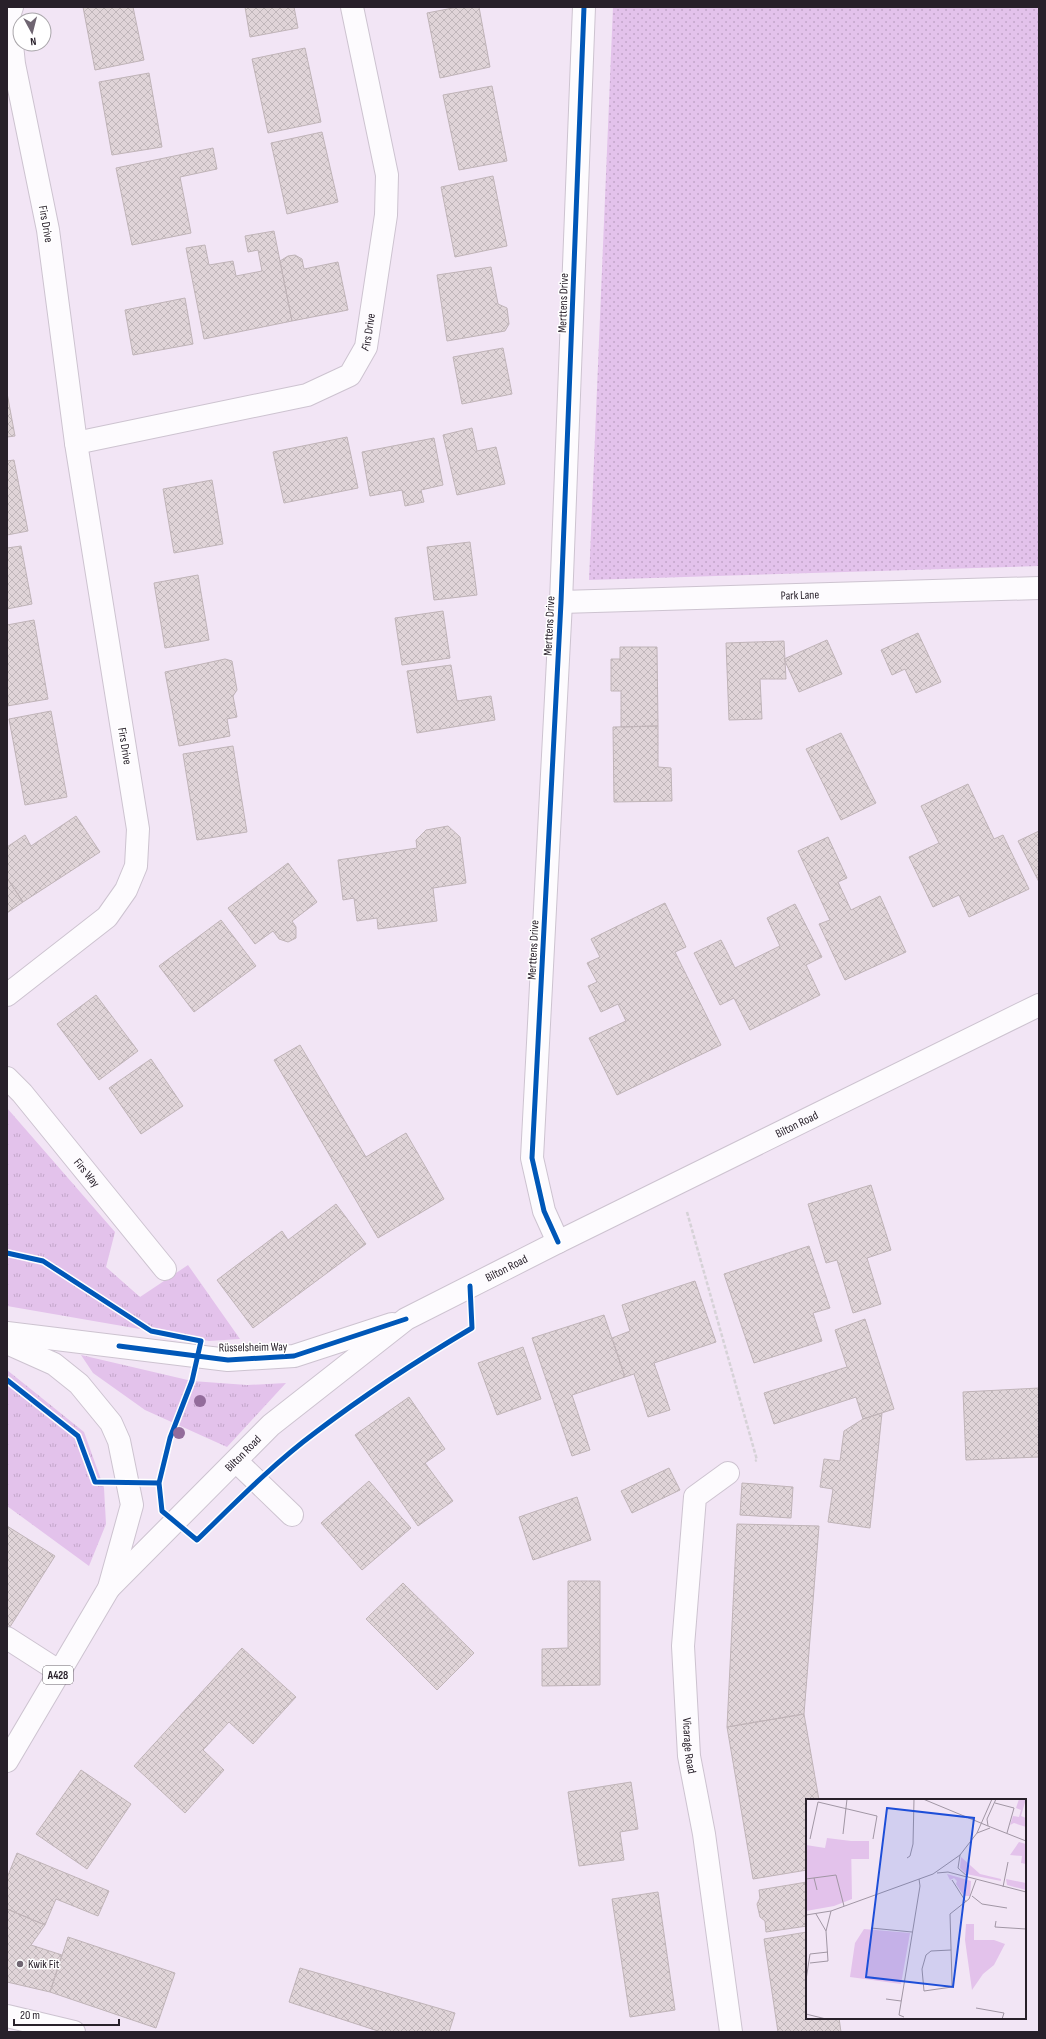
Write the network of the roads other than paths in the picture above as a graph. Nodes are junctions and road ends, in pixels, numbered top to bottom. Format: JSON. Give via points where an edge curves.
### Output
{"nodes":[{"id":1,"x":12,"y":7,"type":"edge"},
{"id":2,"x":352,"y":7,"type":"edge"},
{"id":3,"x":584,"y":7,"type":"edge"},
{"id":4,"x":76,"y":443,"type":"junction"},
{"id":5,"x":1039,"y":588,"type":"edge"},
{"id":6,"x":561,"y":602,"type":"junction"},
{"id":7,"x":7,"y":995,"type":"edge"},
{"id":8,"x":1039,"y":1005,"type":"edge"},
{"id":9,"x":7,"y":1078,"type":"edge"},
{"id":10,"x":558,"y":1242,"type":"junction"},
{"id":11,"x":165,"y":1269,"type":"dead end"},
{"id":12,"x":406,"y":1319,"type":"junction"},
{"id":13,"x":7,"y":1333,"type":"edge"},
{"id":14,"x":7,"y":1343,"type":"edge"},
{"id":15,"x":236,"y":1460,"type":"junction"},
{"id":16,"x":728,"y":1473,"type":"road end"},
{"id":17,"x":292,"y":1515,"type":"dead end"},
{"id":18,"x":109,"y":1588,"type":"junction"},
{"id":19,"x":7,"y":1638,"type":"edge"},
{"id":20,"x":60,"y":1672,"type":"junction"},
{"id":21,"x":7,"y":1761,"type":"edge"},
{"id":22,"x":7,"y":2016,"type":"edge"},
{"id":23,"x":74,"y":2032,"type":"edge"},
{"id":24,"x":731,"y":2032,"type":"edge"}],
"edges":[{"from":1,"to":4,"type":"main road","name":"Firs Drive","via":[[9,16],[14,64],[48,230]]},
{"from":2,"to":4,"type":"main road","name":"Firs Drive","via":[[387,175],[386,215],[366,347],[350,375],[307,395]]},
{"from":3,"to":6,"type":"main road","name":"Merttens Drive"},
{"from":4,"to":7,"type":"main road","name":"Firs Drive","via":[[138,829],[136,866],[126,890],[107,917]]},
{"from":5,"to":6,"type":"main road","name":"Park Lane"},
{"from":6,"to":10,"type":"main road","name":"Merttens Drive","via":[[532,1158],[544,1210]]},
{"from":8,"to":10,"type":"main road","name":"Bilton Road"},
{"from":9,"to":11,"type":"main road","name":"Firs Way"},
{"from":10,"to":12,"type":"main road","name":"Bilton Road"},
{"from":12,"to":13,"type":"main road","name":"Rüsselsheim Way","via":[[294,1356],[228,1360]]},
{"from":12,"to":15,"type":"main road","name":"Bilton Road","via":[[271,1425]]},
{"from":14,"to":18,"type":"main road","number":"A428","via":[[54,1364],[79,1384],[111,1423],[119,1441],[132,1505]]},
{"from":15,"to":17,"type":"main road"},
{"from":15,"to":18,"type":"main road","name":"Bilton Road"},
{"from":16,"to":24,"type":"main road","name":"Vicarage Road","via":[[695,1497],[683,1646],[689,1756],[704,1834]]},
{"from":18,"to":20,"type":"main road","name":"Bilton Road","number":"A428"},
{"from":19,"to":20,"type":"main road"},
{"from":20,"to":21,"type":"main road","name":"Bilton Road","number":"A428"},
{"from":22,"to":23,"type":"main road"}]}
